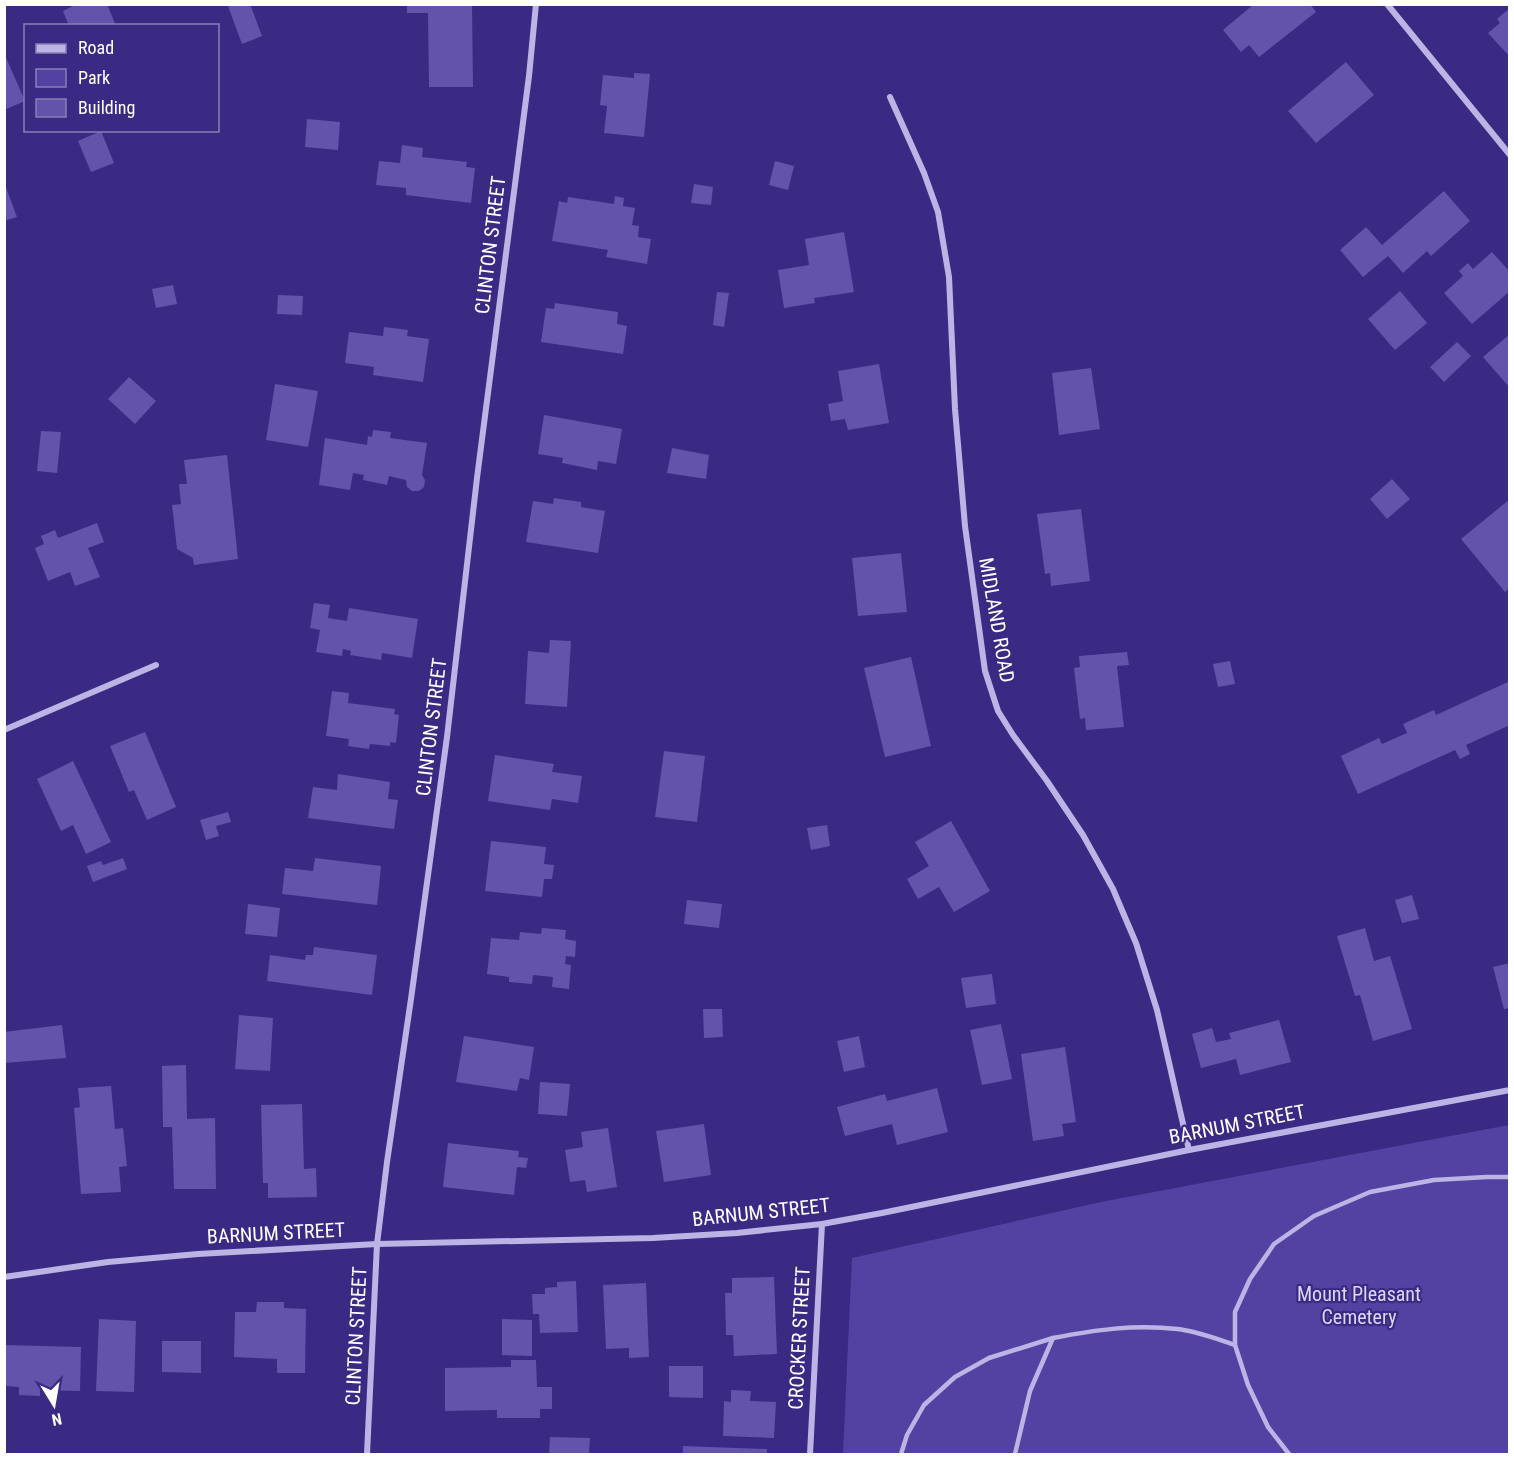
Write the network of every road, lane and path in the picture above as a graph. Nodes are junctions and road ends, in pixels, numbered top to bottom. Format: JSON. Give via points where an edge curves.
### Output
{"nodes":[{"id":1,"x":536,"y":4,"type":"edge"},
{"id":2,"x":1387,"y":4,"type":"edge"},
{"id":3,"x":891,"y":97,"type":"dead end"},
{"id":4,"x":1509,"y":155,"type":"edge"},
{"id":5,"x":156,"y":665,"type":"dead end"},
{"id":6,"x":4,"y":730,"type":"edge"},
{"id":7,"x":1509,"y":1089,"type":"edge"},
{"id":8,"x":1189,"y":1150,"type":"junction"},
{"id":9,"x":1509,"y":1177,"type":"edge"},
{"id":10,"x":822,"y":1224,"type":"junction"},
{"id":11,"x":377,"y":1244,"type":"junction"},
{"id":12,"x":4,"y":1277,"type":"edge"},
{"id":13,"x":1053,"y":1338,"type":"junction"},
{"id":14,"x":1235,"y":1345,"type":"junction"},
{"id":15,"x":367,"y":1455,"type":"edge"},
{"id":16,"x":810,"y":1455,"type":"edge"},
{"id":17,"x":901,"y":1455,"type":"edge"},
{"id":18,"x":1015,"y":1455,"type":"edge"},
{"id":19,"x":1289,"y":1455,"type":"edge"}],
"edges":[{"from":1,"to":11,"type":"street","name":"CLINTON STREET","via":[[445,748]]},
{"from":2,"to":4,"type":"street"},
{"from":3,"to":8,"type":"street","name":"MIDLAND ROAD","via":[[938,212],[949,277],[964,526],[985,671],[998,711],[1083,835],[1136,943],[1157,1010]]},
{"from":5,"to":6,"type":"street"},
{"from":7,"to":8,"type":"street","name":"BARNUM STREET"},
{"from":8,"to":10,"type":"street","name":"BARNUM STREET"},
{"from":9,"to":14,"type":"lane","via":[[1434,1180],[1370,1192],[1314,1216],[1274,1244],[1250,1279],[1235,1312]]},
{"from":10,"to":11,"type":"street","name":"BARNUM STREET","via":[[652,1238]]},
{"from":10,"to":16,"type":"street","name":"CROCKER STREET"},
{"from":11,"to":12,"type":"street","name":"BARNUM STREET","via":[[198,1254]]},
{"from":11,"to":15,"type":"street","name":"CLINTON STREET"},
{"from":13,"to":14,"type":"lane","via":[[1136,1326],[1180,1329]]},
{"from":13,"to":17,"type":"lane","via":[[989,1359],[955,1377],[924,1405]]},
{"from":13,"to":18,"type":"lane","via":[[1030,1391]]},
{"from":14,"to":19,"type":"lane","via":[[1268,1427]]}]}
